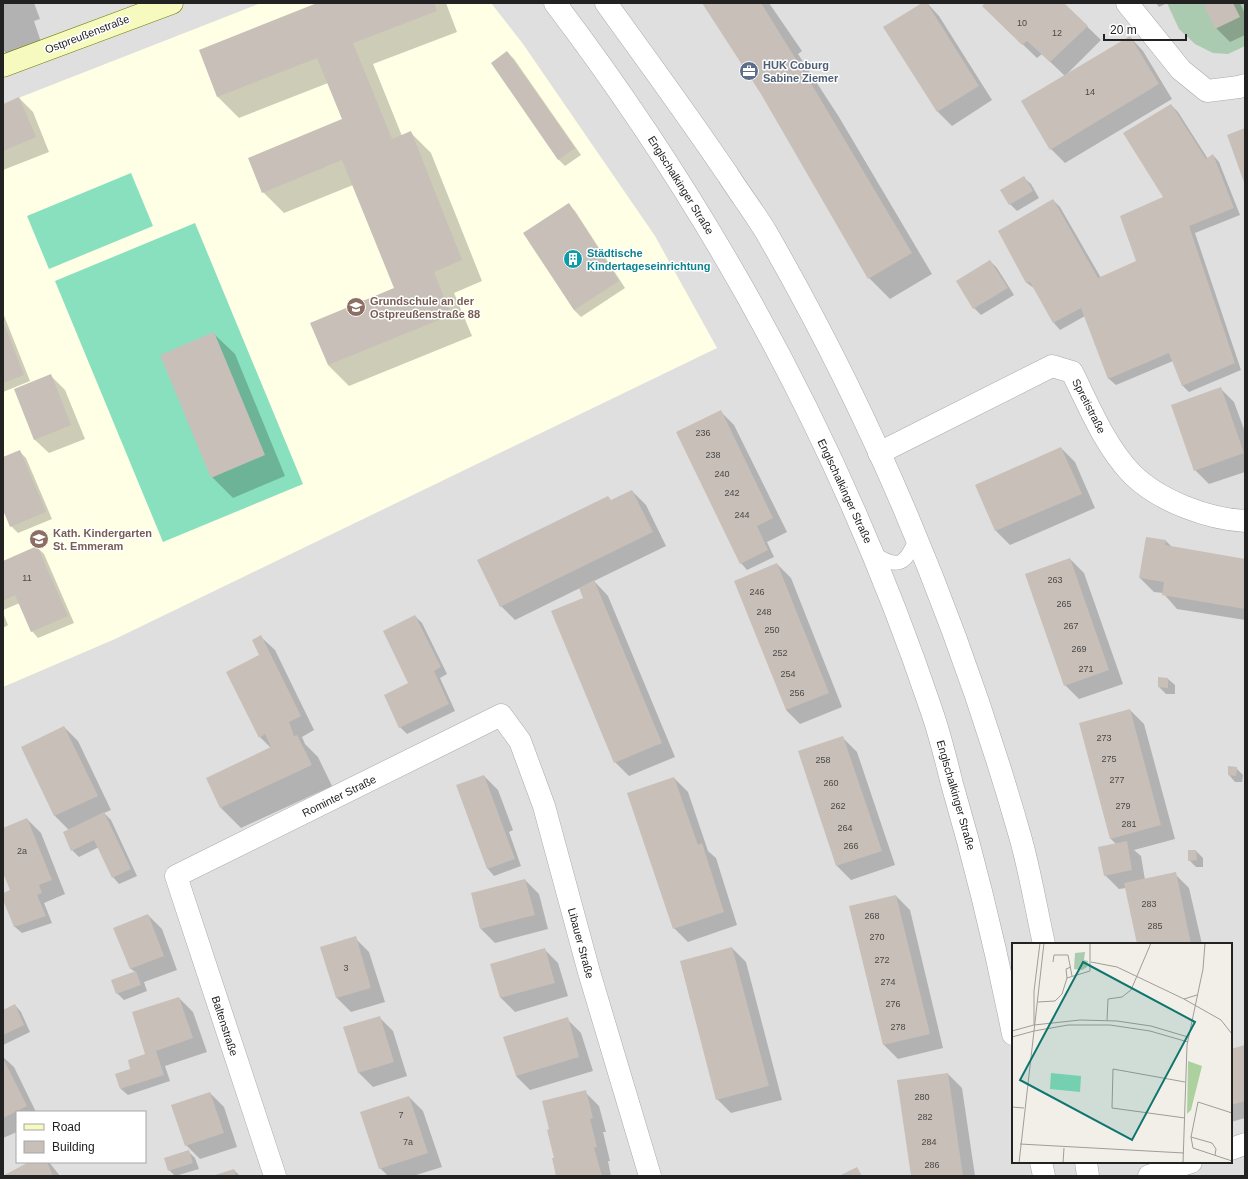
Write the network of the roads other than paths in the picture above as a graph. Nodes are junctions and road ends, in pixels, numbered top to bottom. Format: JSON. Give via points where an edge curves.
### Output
{"nodes":[{"id":1,"x":172,"y":3,"type":"edge"},
{"id":2,"x":555,"y":3,"type":"edge"},
{"id":3,"x":606,"y":3,"type":"edge"},
{"id":4,"x":1127,"y":3,"type":"edge"},
{"id":5,"x":3,"y":66,"type":"edge"},
{"id":6,"x":1245,"y":84,"type":"edge"},
{"id":7,"x":878,"y":453,"type":"junction"},
{"id":8,"x":1245,"y":521,"type":"edge"},
{"id":9,"x":917,"y":538,"type":"junction"},
{"id":10,"x":874,"y":554,"type":"junction"},
{"id":11,"x":501,"y":716,"type":"joint"},
{"id":12,"x":176,"y":876,"type":"joint"},
{"id":13,"x":1044,"y":943,"type":"edge"},
{"id":14,"x":1012,"y":1029,"type":"edge"},
{"id":15,"x":1245,"y":1144,"type":"edge"},
{"id":16,"x":1232,"y":1149,"type":"edge"},
{"id":17,"x":1040,"y":1163,"type":"edge"},
{"id":18,"x":1086,"y":1163,"type":"edge"},
{"id":19,"x":1188,"y":1163,"type":"edge"},
{"id":20,"x":275,"y":1176,"type":"edge"},
{"id":21,"x":650,"y":1176,"type":"edge"},
{"id":22,"x":1044,"y":1176,"type":"edge"},
{"id":23,"x":1088,"y":1176,"type":"edge"},
{"id":24,"x":1149,"y":1176,"type":"edge"}],
"edges":[{"from":1,"to":5,"type":"main road","name":"Ostpreußenstraße"},
{"from":2,"to":10,"type":"street","name":"Englschalkinger Straße","via":[[664,156],[725,257],[795,385],[850,497]]},
{"from":3,"to":7,"type":"street","via":[[695,125],[764,229],[830,353]]},
{"from":4,"to":6,"type":"street","via":[[1181,70],[1207,91]]},
{"from":7,"to":8,"type":"street","name":"Spretistraße","via":[[1052,366],[1072,372],[1103,435],[1132,474],[1160,494],[1195,512],[1227,520]]},
{"from":7,"to":9,"type":"street"},
{"from":9,"to":10,"type":"lane","via":[[909,555],[902,562],[889,563]]},
{"from":9,"to":13,"type":"street","via":[[980,707],[1021,839]]},
{"from":10,"to":14,"type":"street","name":"Englschalkinger Straße","via":[[932,714],[971,849],[995,945]]},
{"from":11,"to":12,"type":"street","name":"Rominter Straße"},
{"from":11,"to":21,"type":"street","name":"Libauer Straße","via":[[520,741],[544,806],[589,972]]},
{"from":12,"to":20,"type":"street","name":"Baltenstraße"},
{"from":15,"to":16,"type":"street"},
{"from":17,"to":22,"type":"street"},
{"from":18,"to":23,"type":"street"},
{"from":19,"to":24,"type":"street"}]}
